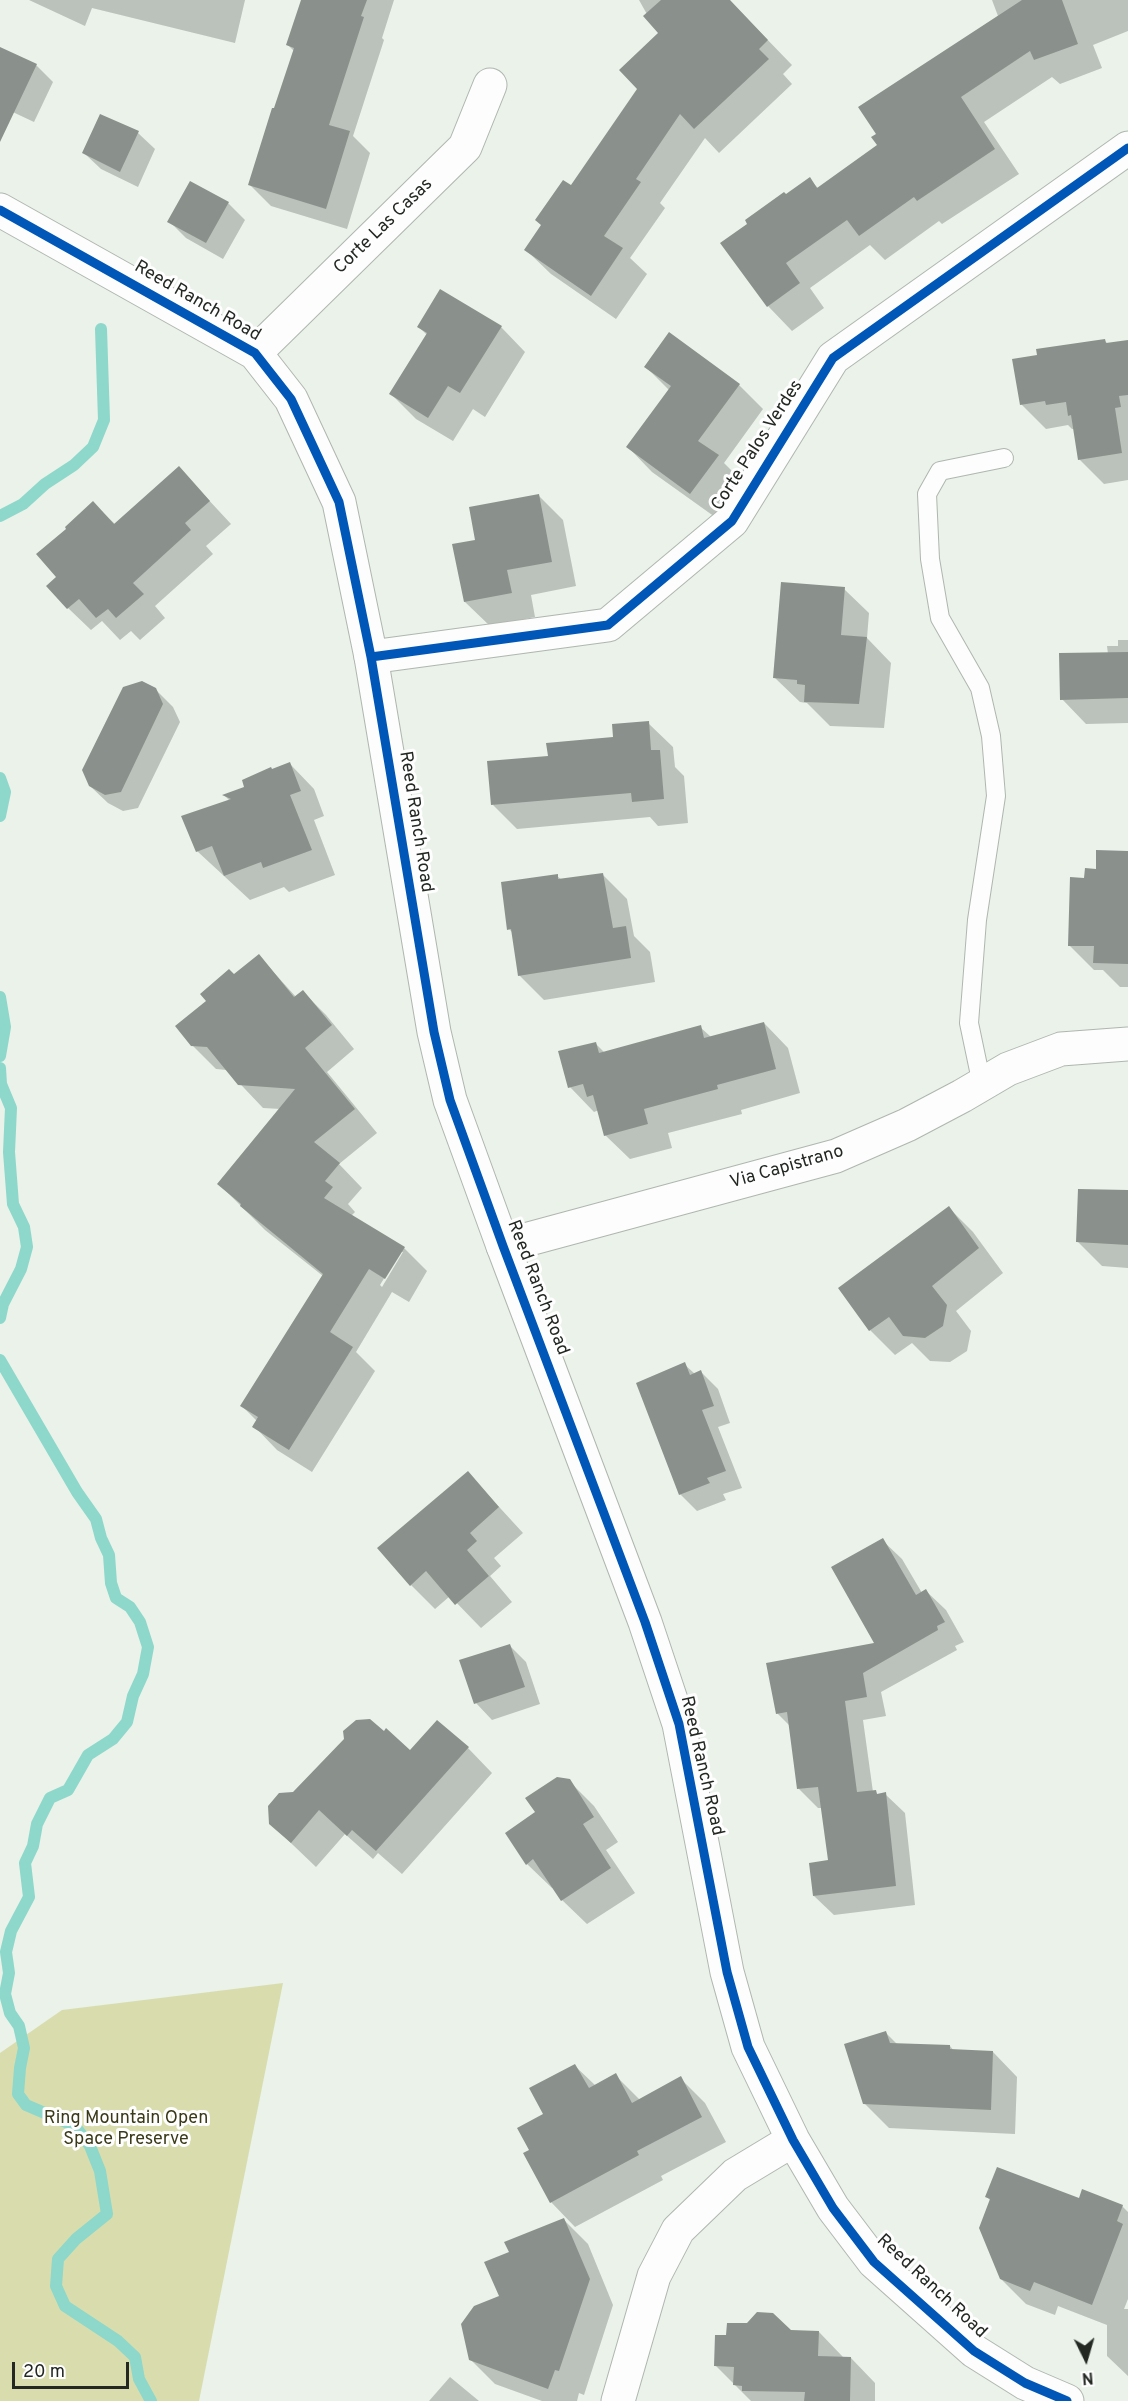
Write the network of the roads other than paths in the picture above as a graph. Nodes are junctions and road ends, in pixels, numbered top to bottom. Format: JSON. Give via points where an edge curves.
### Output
{"nodes":[{"id":1,"x":490,"y":85,"type":"dead end"},
{"id":2,"x":1128,"y":148,"type":"edge"},
{"id":3,"x":0,"y":210,"type":"edge"},
{"id":4,"x":255,"y":353,"type":"junction"},
{"id":5,"x":1004,"y":459,"type":"dead end"},
{"id":6,"x":371,"y":657,"type":"junction"},
{"id":7,"x":1128,"y":1044,"type":"edge"},
{"id":8,"x":982,"y":1085,"type":"junction"},
{"id":9,"x":503,"y":1245,"type":"junction"},
{"id":10,"x":793,"y":2140,"type":"junction"},
{"id":11,"x":618,"y":2401,"type":"edge"},
{"id":12,"x":1067,"y":2401,"type":"edge"}],
"edges":[{"from":1,"to":4,"type":"street","name":"Corte Las Casas","via":[[465,147]]},
{"from":2,"to":6,"type":"street","name":"Corte Palos Verdes","via":[[833,358],[732,521],[608,625]]},
{"from":3,"to":4,"type":"street","name":"Reed Ranch Road"},
{"from":4,"to":6,"type":"street","name":"Reed Ranch Road","via":[[291,399],[339,502]]},
{"from":5,"to":8,"type":"lane","via":[[940,471],[927,494],[930,559],[940,618],[980,688],[991,736],[996,796],[977,920],[969,1023]]},
{"from":6,"to":9,"type":"street","name":"Reed Ranch Road","via":[[434,1032],[450,1100]]},
{"from":7,"to":8,"type":"street","name":"Via Capistrano","via":[[1061,1049],[1008,1069]]},
{"from":8,"to":9,"type":"street","name":"Via Capistrano","via":[[907,1125],[836,1156]]},
{"from":9,"to":10,"type":"street","name":"Reed Ranch Road","via":[[645,1622],[679,1724],[730,1983],[748,2047]]},
{"from":10,"to":11,"type":"street","via":[[735,2175],[678,2230],[654,2276]]},
{"from":10,"to":12,"type":"street","name":"Reed Ranch Road","via":[[833,2208],[874,2262],[974,2351],[1025,2383]]}]}
